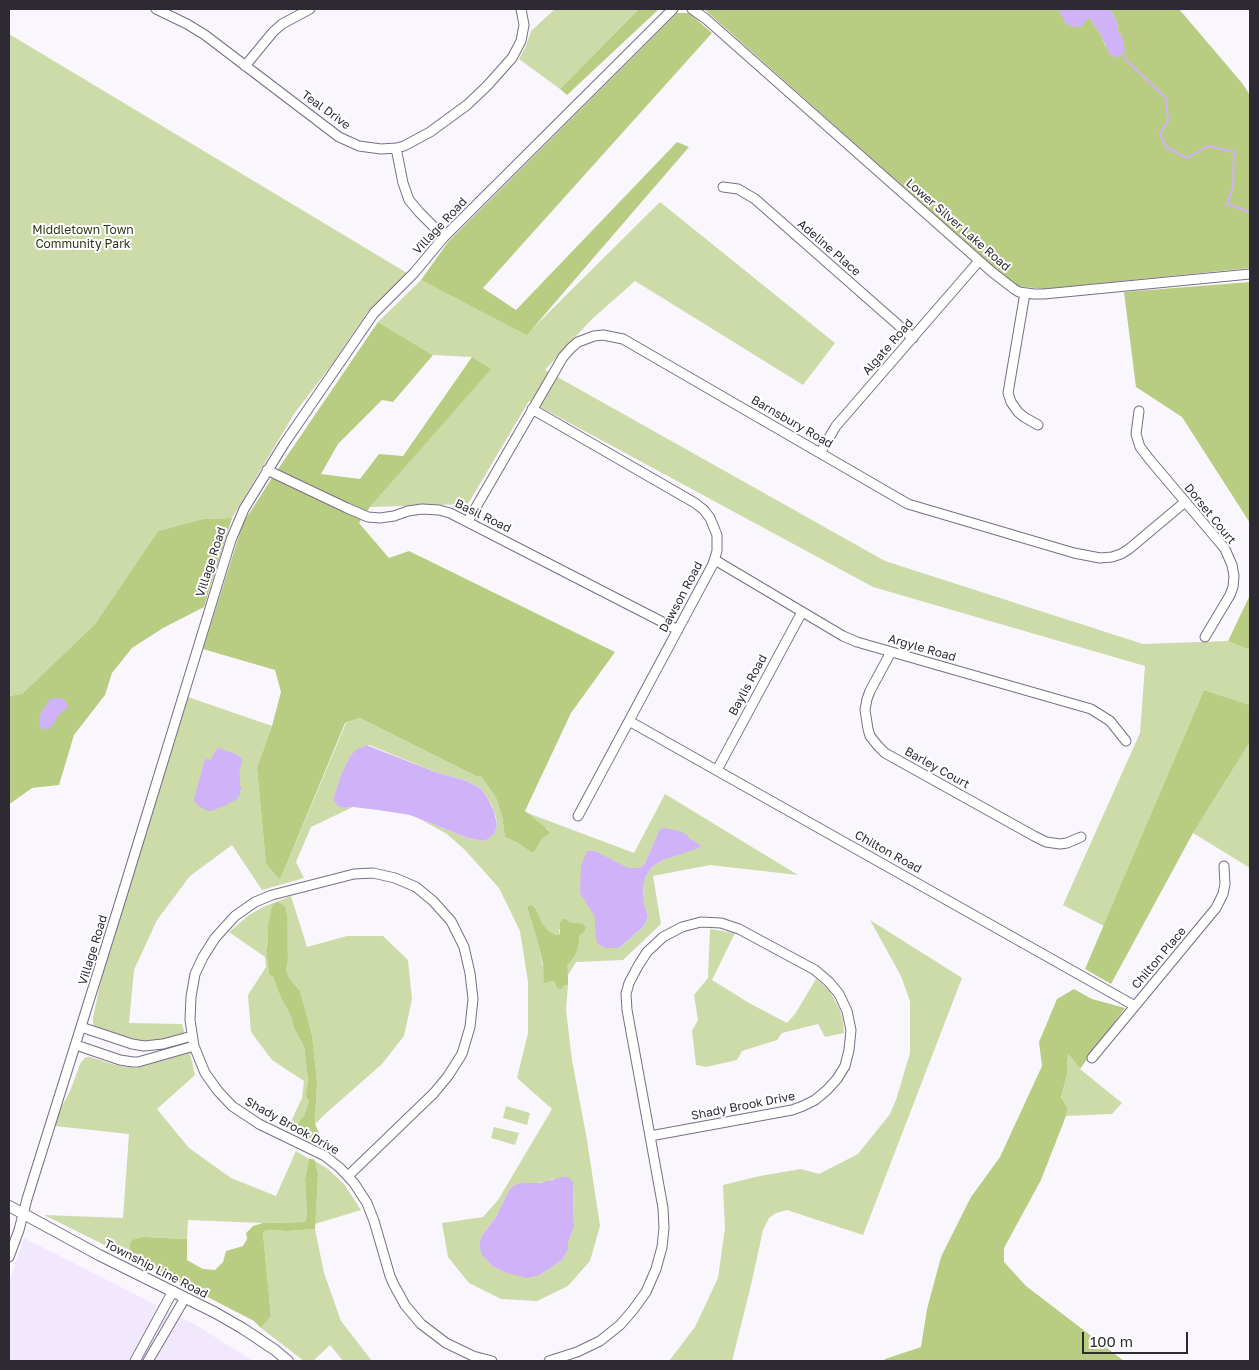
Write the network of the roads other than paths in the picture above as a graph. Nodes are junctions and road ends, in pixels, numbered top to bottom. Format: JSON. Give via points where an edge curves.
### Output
{"nodes":[{"id":1,"x":156,"y":9,"type":"edge"},
{"id":2,"x":310,"y":9,"type":"edge"},
{"id":3,"x":521,"y":9,"type":"edge"},
{"id":4,"x":673,"y":9,"type":"edge"},
{"id":5,"x":692,"y":9,"type":"edge"},
{"id":6,"x":245,"y":66,"type":"junction"},
{"id":7,"x":396,"y":148,"type":"junction"},
{"id":8,"x":723,"y":187,"type":"dead end"},
{"id":9,"x":444,"y":237,"type":"junction"},
{"id":10,"x":980,"y":261,"type":"junction"},
{"id":11,"x":1250,"y":274,"type":"edge"},
{"id":12,"x":1025,"y":294,"type":"junction"},
{"id":13,"x":913,"y":338,"type":"junction"},
{"id":14,"x":532,"y":409,"type":"junction"},
{"id":15,"x":1139,"y":411,"type":"dead end"},
{"id":16,"x":1038,"y":424,"type":"dead end"},
{"id":17,"x":820,"y":453,"type":"junction"},
{"id":18,"x":268,"y":470,"type":"junction"},
{"id":19,"x":1185,"y":502,"type":"junction"},
{"id":20,"x":468,"y":521,"type":"junction"},
{"id":21,"x":715,"y":560,"type":"junction"},
{"id":22,"x":802,"y":612,"type":"junction"},
{"id":23,"x":678,"y":630,"type":"junction"},
{"id":24,"x":1205,"y":637,"type":"dead end"},
{"id":25,"x":891,"y":652,"type":"junction"},
{"id":26,"x":629,"y":721,"type":"junction"},
{"id":27,"x":1126,"y":741,"type":"dead end"},
{"id":28,"x":717,"y":770,"type":"junction"},
{"id":29,"x":578,"y":816,"type":"dead end"},
{"id":30,"x":1080,"y":837,"type":"dead end"},
{"id":31,"x":1224,"y":866,"type":"dead end"},
{"id":32,"x":1135,"y":1006,"type":"junction"},
{"id":33,"x":81,"y":1027,"type":"junction"},
{"id":34,"x":192,"y":1036,"type":"junction"},
{"id":35,"x":76,"y":1045,"type":"junction"},
{"id":36,"x":194,"y":1046,"type":"junction"},
{"id":37,"x":1092,"y":1058,"type":"dead end"},
{"id":38,"x":650,"y":1136,"type":"junction"},
{"id":39,"x":348,"y":1176,"type":"junction"},
{"id":40,"x":9,"y":1206,"type":"edge"},
{"id":41,"x":23,"y":1215,"type":"junction"},
{"id":42,"x":9,"y":1257,"type":"edge"},
{"id":43,"x":172,"y":1292,"type":"junction"},
{"id":44,"x":185,"y":1298,"type":"junction"},
{"id":45,"x":135,"y":1361,"type":"edge"},
{"id":46,"x":148,"y":1361,"type":"edge"},
{"id":47,"x":288,"y":1361,"type":"edge"},
{"id":48,"x":492,"y":1361,"type":"edge"},
{"id":49,"x":549,"y":1361,"type":"edge"}],
"edges":[{"from":1,"to":6,"type":"street","name":"Teal Drive","via":[[205,35]]},
{"from":2,"to":6,"type":"street","via":[[282,24]]},
{"from":3,"to":7,"type":"street","name":"Teal Drive","via":[[524,25],[521,41],[500,72],[453,116],[430,132]]},
{"from":4,"to":9,"type":"street","name":"Village Road"},
{"from":5,"to":10,"type":"street","name":"Lower Silver Lake Road"},
{"from":6,"to":7,"type":"street","name":"Teal Drive","via":[[348,141],[370,148]]},
{"from":7,"to":9,"type":"street","via":[[410,200]]},
{"from":8,"to":13,"type":"street","name":"Adeline Place","via":[[738,189],[754,199]]},
{"from":9,"to":18,"type":"street","name":"Village Road","via":[[374,313]]},
{"from":10,"to":12,"type":"street","name":"Lower Silver Lake Road"},
{"from":10,"to":13,"type":"street","name":"Algate Road"},
{"from":11,"to":12,"type":"street"},
{"from":12,"to":16,"type":"street","via":[[1008,393],[1018,412]]},
{"from":13,"to":17,"type":"street","name":"Algate Road","via":[[836,426]]},
{"from":14,"to":17,"type":"street","name":"Barnsbury Road","via":[[571,348],[583,339],[612,336],[623,339]]},
{"from":14,"to":20,"type":"street","name":"Barnsbury Road"},
{"from":14,"to":21,"type":"street","name":"Dawson Road","via":[[704,510],[717,535]]},
{"from":15,"to":19,"type":"street","name":"Dorset Court","via":[[1136,434],[1140,447]]},
{"from":17,"to":19,"type":"street","name":"Barnsbury Road","via":[[914,506],[1100,558],[1129,550]]},
{"from":18,"to":20,"type":"street","name":"Basil Road","via":[[368,517],[380,518],[427,509],[450,513]]},
{"from":18,"to":33,"type":"street","name":"Village Road","via":[[244,509],[231,540]]},
{"from":19,"to":24,"type":"street","name":"Dorset Court","via":[[1225,549],[1233,569],[1230,595]]},
{"from":20,"to":23,"type":"street","name":"Basil Road"},
{"from":21,"to":22,"type":"street","name":"Argyle Road"},
{"from":21,"to":23,"type":"street","name":"Dawson Road"},
{"from":22,"to":25,"type":"street","name":"Argyle Road","via":[[850,639]]},
{"from":22,"to":28,"type":"street","name":"Baylis Road"},
{"from":23,"to":26,"type":"street","name":"Dawson Road"},
{"from":25,"to":27,"type":"street","name":"Argyle Road","via":[[1091,709],[1110,721]]},
{"from":25,"to":30,"type":"street","name":"Barley Court","via":[[870,691],[865,710],[870,736],[885,753],[1046,842],[1067,843]]},
{"from":26,"to":28,"type":"street","name":"Chilton Road"},
{"from":26,"to":29,"type":"street","name":"Dawson Road"},
{"from":28,"to":32,"type":"street","name":"Chilton Road"},
{"from":31,"to":32,"type":"street","name":"Chilton Place","via":[[1223,894],[1216,908]]},
{"from":32,"to":37,"type":"street","name":"Chilton Place"},
{"from":33,"to":34,"type":"street","via":[[144,1046]]},
{"from":33,"to":35,"type":"street","name":"Village Road"},
{"from":34,"to":36,"type":"street","name":"Shady Brook Drive"},
{"from":34,"to":39,"type":"street","name":"Shady Brook Drive","via":[[191,997],[195,974],[215,938],[235,916],[255,902],[354,874],[373,873],[416,887],[434,901],[451,921],[464,947],[470,973],[473,999],[470,1027],[462,1054],[434,1093]]},
{"from":35,"to":36,"type":"street","via":[[133,1062]]},
{"from":35,"to":41,"type":"street","name":"Village Road"},
{"from":36,"to":39,"type":"street","name":"Shady Brook Drive","via":[[205,1073],[232,1106],[259,1124],[325,1156]]},
{"from":38,"to":38,"type":"street","name":"Shady Brook Drive","via":[[626,994],[647,952],[663,937],[701,922],[721,923],[739,929],[815,970],[839,994],[847,1011],[849,1050],[838,1079],[815,1100],[792,1110]]},
{"from":38,"to":49,"type":"street","name":"Shady Brook Drive","via":[[664,1225],[662,1247],[646,1292],[620,1325],[600,1341]]},
{"from":39,"to":48,"type":"street","name":"Shady Brook Drive","via":[[367,1203],[390,1276],[405,1305],[421,1324],[446,1343]]},
{"from":40,"to":41,"type":"street","name":"Township Line Road"},
{"from":41,"to":42,"type":"street","name":"Village Road"},
{"from":41,"to":43,"type":"street","name":"Township Line Road"},
{"from":43,"to":44,"type":"street","name":"Township Line Road"},
{"from":43,"to":45,"type":"street"},
{"from":44,"to":46,"type":"street"},
{"from":44,"to":47,"type":"street","name":"Township Line Road","via":[[242,1328]]}]}
